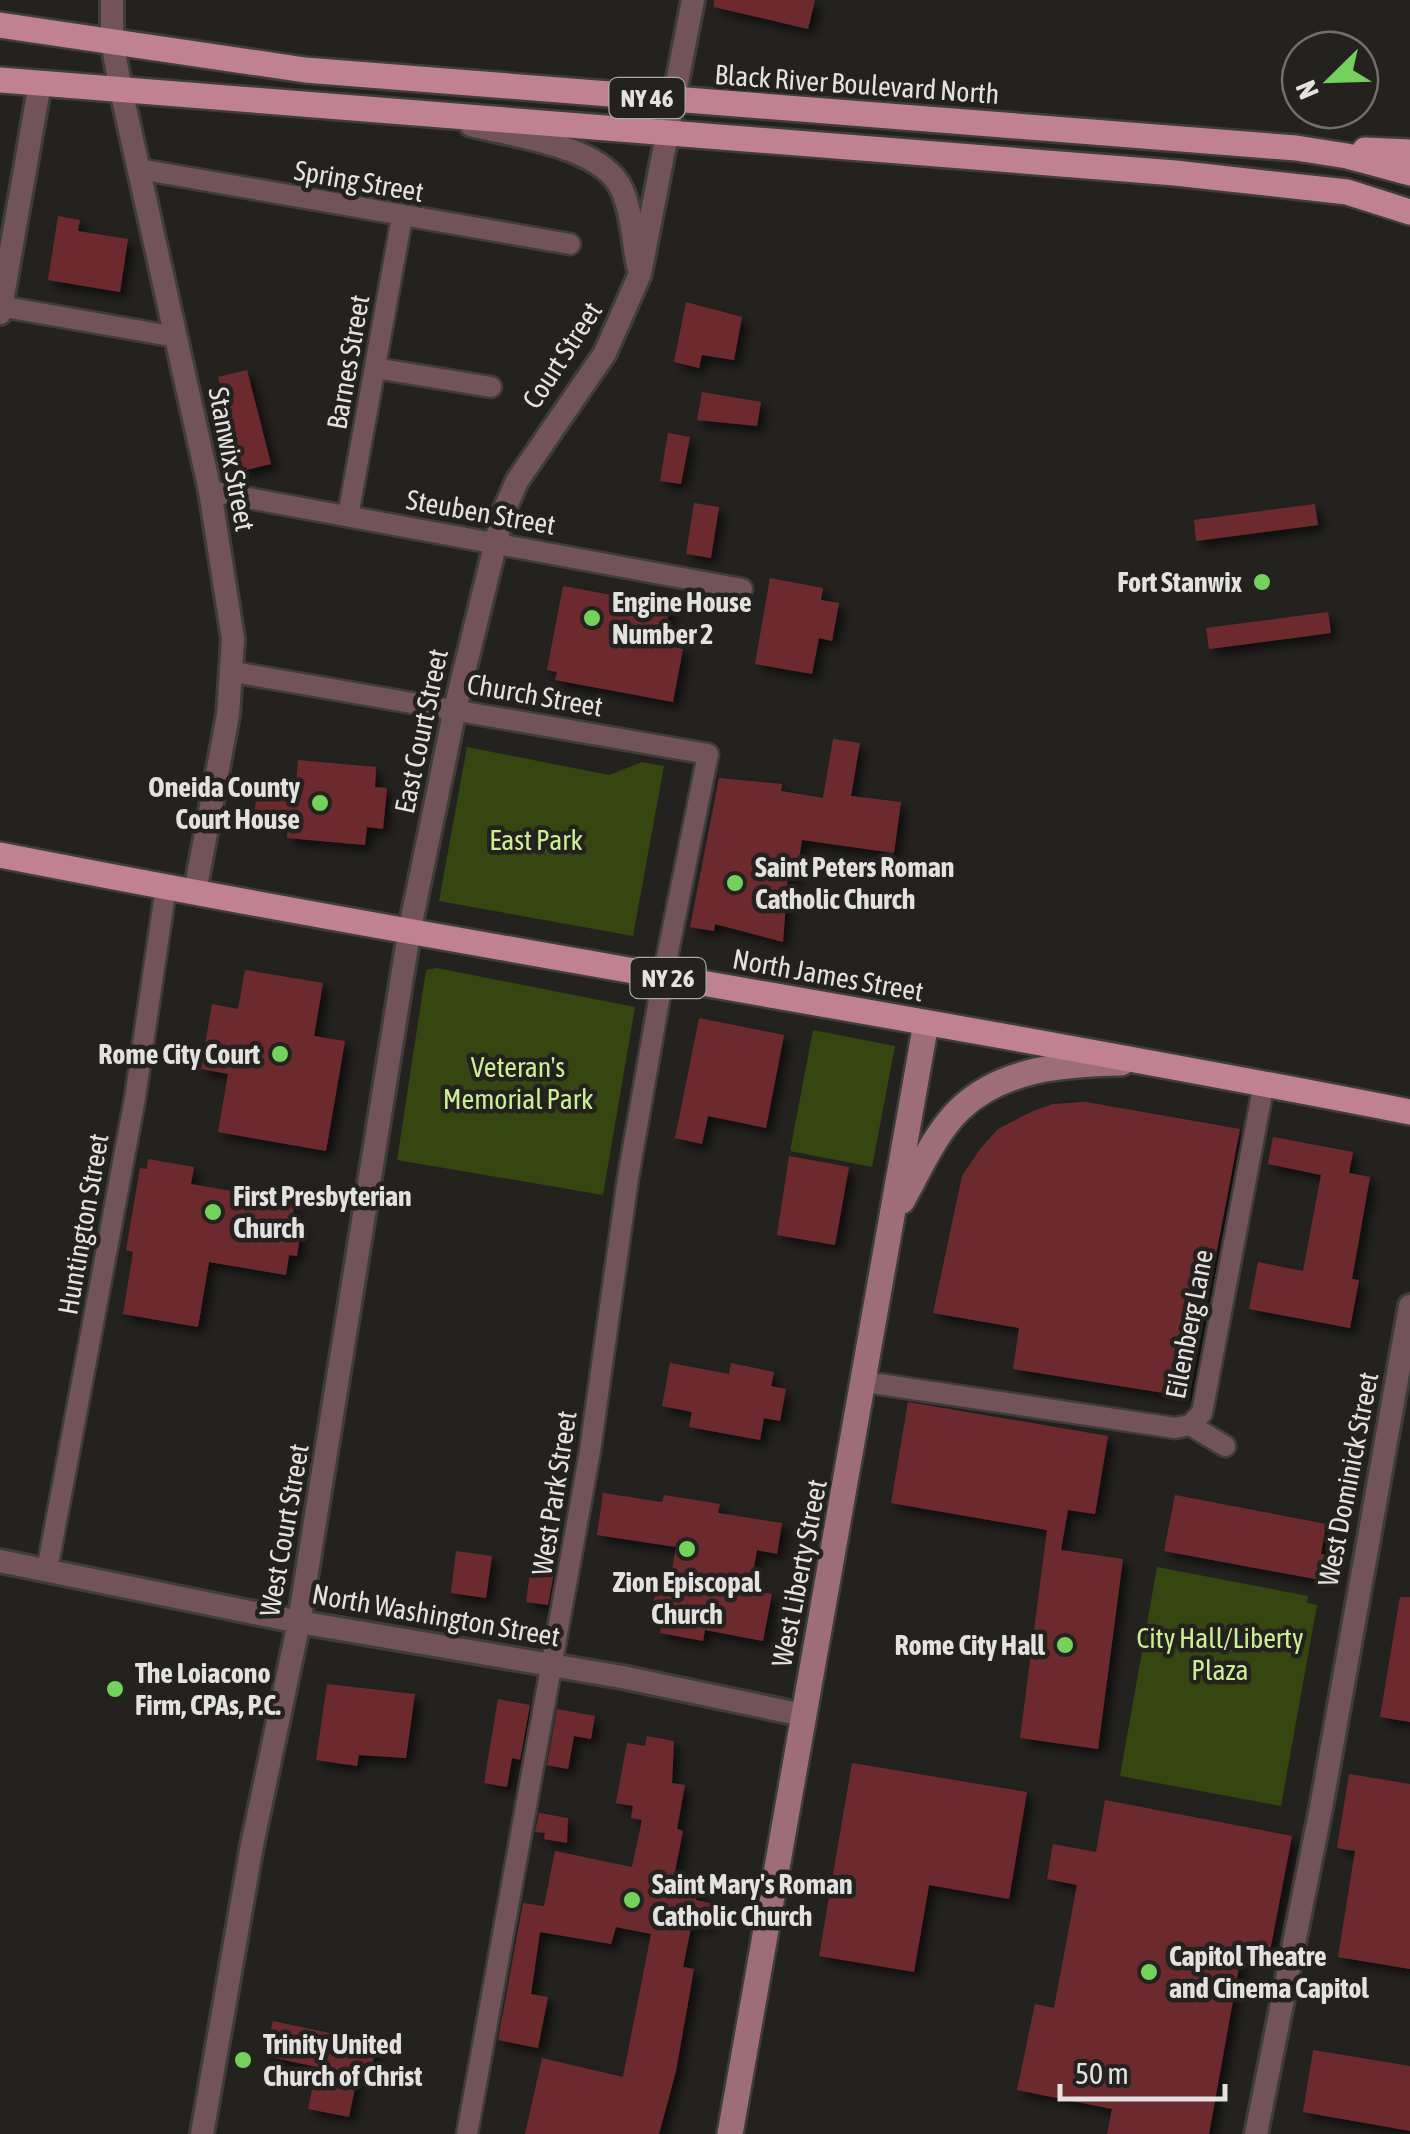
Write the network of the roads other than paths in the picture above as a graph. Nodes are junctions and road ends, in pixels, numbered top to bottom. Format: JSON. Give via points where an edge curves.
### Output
{"nodes":[{"id":1,"x":112,"y":0,"type":"edge"},
{"id":2,"x":693,"y":0,"type":"edge"},
{"id":3,"x":0,"y":25,"type":"edge"},
{"id":4,"x":112,"y":42,"type":"junction"},
{"id":5,"x":0,"y":80,"type":"edge"},
{"id":6,"x":40,"y":83,"type":"junction"},
{"id":7,"x":121,"y":90,"type":"junction"},
{"id":8,"x":676,"y":100,"type":"junction"},
{"id":9,"x":443,"y":117,"type":"junction"},
{"id":10,"x":669,"y":134,"type":"junction"},
{"id":11,"x":1296,"y":148,"type":"junction"},
{"id":12,"x":1410,"y":152,"type":"edge"},
{"id":13,"x":139,"y":169,"type":"junction"},
{"id":14,"x":1410,"y":173,"type":"edge"},
{"id":15,"x":1410,"y":212,"type":"edge"},
{"id":16,"x":402,"y":217,"type":"junction"},
{"id":17,"x":570,"y":244,"type":"dead end"},
{"id":18,"x":640,"y":274,"type":"junction"},
{"id":19,"x":0,"y":308,"type":"edge"},
{"id":20,"x":176,"y":337,"type":"junction"},
{"id":21,"x":375,"y":368,"type":"junction"},
{"id":22,"x":491,"y":387,"type":"dead end"},
{"id":23,"x":210,"y":490,"type":"junction"},
{"id":24,"x":348,"y":516,"type":"junction"},
{"id":25,"x":494,"y":542,"type":"junction"},
{"id":26,"x":742,"y":590,"type":"dead end"},
{"id":27,"x":233,"y":672,"type":"junction"},
{"id":28,"x":456,"y":709,"type":"junction"},
{"id":29,"x":708,"y":754,"type":"joint"},
{"id":30,"x":0,"y":855,"type":"edge"},
{"id":31,"x":166,"y":888,"type":"junction"},
{"id":32,"x":195,"y":892,"type":"junction"},
{"id":33,"x":409,"y":933,"type":"junction"},
{"id":34,"x":663,"y":977,"type":"junction"},
{"id":35,"x":926,"y":1023,"type":"junction"},
{"id":36,"x":1144,"y":1063,"type":"junction"},
{"id":37,"x":1264,"y":1084,"type":"junction"},
{"id":38,"x":1410,"y":1112,"type":"edge"},
{"id":39,"x":894,"y":1214,"type":"junction"},
{"id":40,"x":1410,"y":1306,"type":"edge"},
{"id":41,"x":865,"y":1382,"type":"junction"},
{"id":42,"x":1190,"y":1424,"type":"junction"},
{"id":43,"x":1225,"y":1446,"type":"dead end"},
{"id":44,"x":0,"y":1561,"type":"edge"},
{"id":45,"x":47,"y":1570,"type":"junction"},
{"id":46,"x":299,"y":1622,"type":"junction"},
{"id":47,"x":553,"y":1666,"type":"junction"},
{"id":48,"x":803,"y":1715,"type":"junction"},
{"id":49,"x":202,"y":2134,"type":"edge"},
{"id":50,"x":467,"y":2134,"type":"edge"},
{"id":51,"x":730,"y":2134,"type":"edge"},
{"id":52,"x":1256,"y":2134,"type":"edge"}],
"edges":[{"from":1,"to":4,"type":"street","name":"Stanwix Street"},
{"from":2,"to":8,"type":"street","name":"Court Street"},
{"from":3,"to":4,"type":"main road","name":"Black River Boulevard North","number":"NY 46"},
{"from":4,"to":7,"type":"street","name":"Stanwix Street"},
{"from":4,"to":8,"type":"main road","name":"Black River Boulevard North","number":"NY 46","via":[[305,70]]},
{"from":5,"to":6,"type":"main road","number":"NY 46"},
{"from":6,"to":7,"type":"main road","number":"NY 46"},
{"from":6,"to":19,"type":"street"},
{"from":7,"to":9,"type":"main road","number":"NY 46"},
{"from":7,"to":13,"type":"street","name":"Stanwix Street"},
{"from":8,"to":10,"type":"street","name":"Court Street"},
{"from":8,"to":11,"type":"main road","name":"Black River Boulevard North","number":"NY 46"},
{"from":9,"to":10,"type":"main road","number":"NY 46"},
{"from":9,"to":18,"type":"street","via":[[588,156],[609,170],[622,190]]},
{"from":10,"to":15,"type":"main road","number":"NY 46","via":[[1194,175],[1347,192]]},
{"from":10,"to":18,"type":"street","name":"Court Street"},
{"from":11,"to":12,"type":"main road"},
{"from":11,"to":14,"type":"main road","name":"Black River Boulevard North","number":"NY 46"},
{"from":13,"to":16,"type":"street","name":"Spring Street"},
{"from":13,"to":20,"type":"street","name":"Stanwix Street"},
{"from":16,"to":17,"type":"street","name":"Spring Street"},
{"from":16,"to":21,"type":"street","name":"Barnes Street"},
{"from":18,"to":25,"type":"street","name":"Court Street","via":[[605,353],[517,481]]},
{"from":19,"to":20,"type":"street"},
{"from":20,"to":23,"type":"street","name":"Stanwix Street"},
{"from":21,"to":22,"type":"street"},
{"from":21,"to":24,"type":"street","name":"Barnes Street"},
{"from":23,"to":24,"type":"street","name":"Steuben Street"},
{"from":23,"to":27,"type":"street","name":"Stanwix Street"},
{"from":24,"to":25,"type":"street","name":"Steuben Street"},
{"from":25,"to":26,"type":"street","name":"Steuben Street"},
{"from":25,"to":28,"type":"street","name":"East Court Street"},
{"from":27,"to":28,"type":"street","name":"Church Street"},
{"from":27,"to":32,"type":"street","name":"Stanwix Street"},
{"from":28,"to":29,"type":"street","name":"Church Street"},
{"from":28,"to":33,"type":"street","name":"East Court Street"},
{"from":29,"to":34,"type":"street","name":"West Park Street"},
{"from":30,"to":31,"type":"main road","name":"North James Street","number":"NY 26"},
{"from":31,"to":32,"type":"main road","name":"North James Street","number":"NY 26"},
{"from":31,"to":45,"type":"street","name":"Huntington Street"},
{"from":32,"to":33,"type":"main road","name":"North James Street","number":"NY 26"},
{"from":33,"to":34,"type":"main road","name":"North James Street","number":"NY 26"},
{"from":33,"to":46,"type":"street","name":"West Court Street"},
{"from":34,"to":35,"type":"main road","name":"North James Street","number":"NY 26"},
{"from":34,"to":47,"type":"street","name":"West Park Street"},
{"from":35,"to":36,"type":"main road","name":"North James Street","number":"NY 26"},
{"from":35,"to":39,"type":"main road","name":"West Liberty Street"},
{"from":36,"to":37,"type":"main road","name":"North James Street","number":"NY 26"},
{"from":36,"to":39,"type":"main road","via":[[1031,1071],[988,1089],[959,1110]]},
{"from":37,"to":38,"type":"main road","name":"North James Street","number":"NY 26"},
{"from":37,"to":42,"type":"street","name":"Eilenberg Lane","via":[[1202,1414]]},
{"from":39,"to":41,"type":"main road","name":"West Liberty Street"},
{"from":40,"to":52,"type":"street","name":"West Dominick Street"},
{"from":41,"to":42,"type":"street","name":"Eilenberg Lane","via":[[1175,1428]]},
{"from":41,"to":48,"type":"main road","name":"West Liberty Street"},
{"from":42,"to":43,"type":"street"},
{"from":44,"to":45,"type":"street","name":"North Washington Street"},
{"from":45,"to":46,"type":"street","name":"North Washington Street"},
{"from":46,"to":47,"type":"street","name":"North Washington Street"},
{"from":46,"to":49,"type":"street","name":"West Court Street"},
{"from":47,"to":48,"type":"street","name":"North Washington Street"},
{"from":47,"to":50,"type":"street","name":"West Park Street"},
{"from":48,"to":51,"type":"main road","name":"West Liberty Street"}]}
